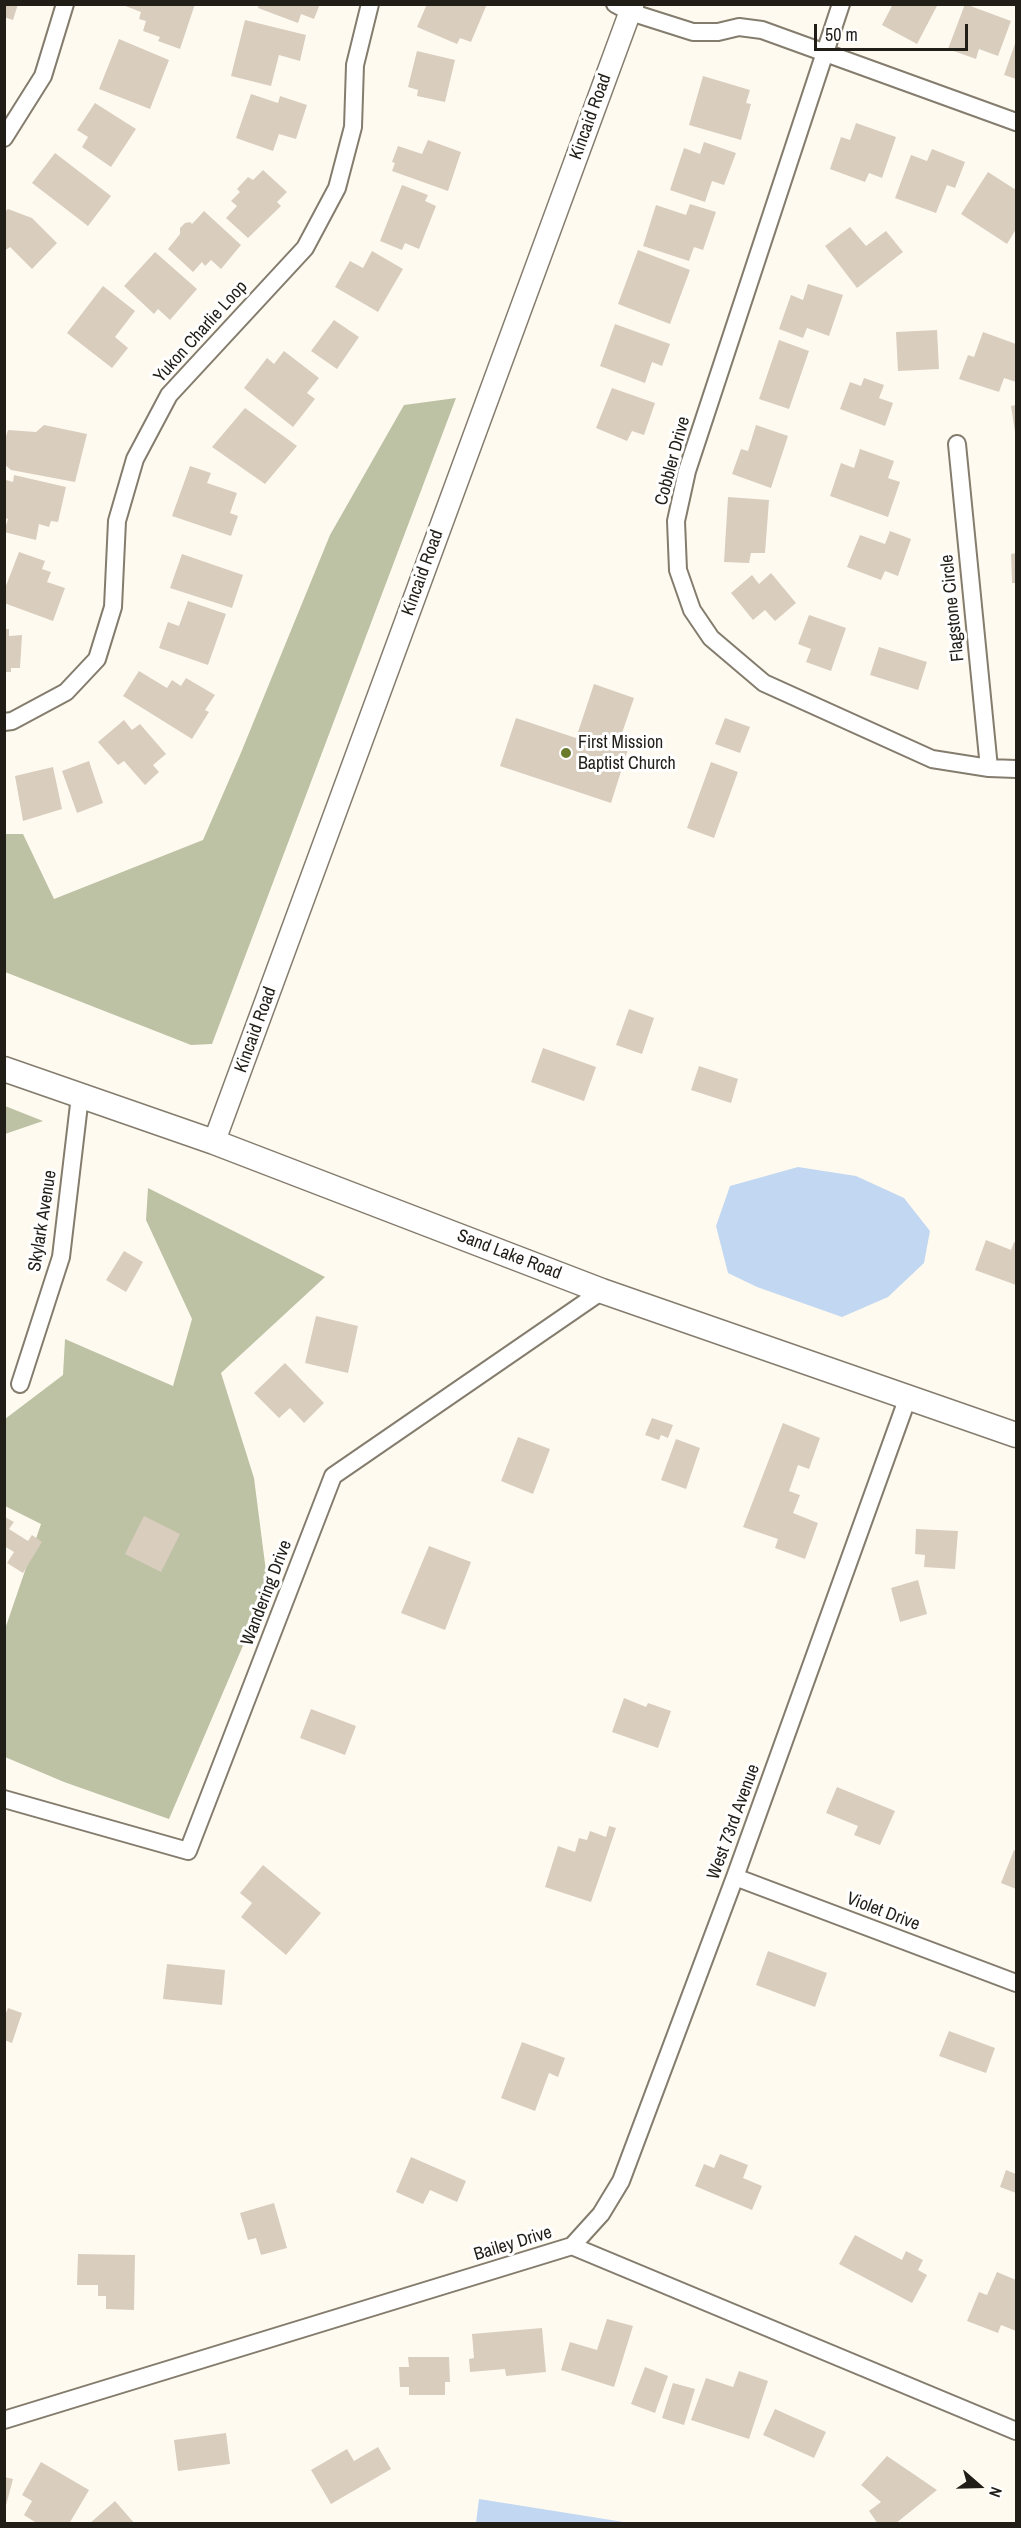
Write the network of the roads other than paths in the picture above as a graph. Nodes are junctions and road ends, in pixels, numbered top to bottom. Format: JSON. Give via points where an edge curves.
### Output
{"nodes":[{"id":1,"x":65,"y":4,"type":"edge"},
{"id":2,"x":370,"y":4,"type":"edge"},
{"id":3,"x":841,"y":4,"type":"edge"},
{"id":4,"x":626,"y":7,"type":"edge"},
{"id":5,"x":824,"y":52,"type":"junction"},
{"id":6,"x":1017,"y":122,"type":"edge"},
{"id":7,"x":4,"y":138,"type":"edge"},
{"id":8,"x":957,"y":444,"type":"dead end"},
{"id":9,"x":4,"y":722,"type":"edge"},
{"id":10,"x":989,"y":768,"type":"junction"},
{"id":11,"x":1017,"y":769,"type":"edge"},
{"id":12,"x":4,"y":1069,"type":"edge"},
{"id":13,"x":80,"y":1096,"type":"junction"},
{"id":14,"x":214,"y":1142,"type":"junction"},
{"id":15,"x":602,"y":1291,"type":"junction"},
{"id":16,"x":20,"y":1384,"type":"dead end"},
{"id":17,"x":908,"y":1397,"type":"junction"},
{"id":18,"x":1017,"y":1435,"type":"edge"},
{"id":19,"x":4,"y":1799,"type":"edge"},
{"id":20,"x":735,"y":1877,"type":"junction"},
{"id":21,"x":1017,"y":1983,"type":"edge"},
{"id":22,"x":572,"y":2246,"type":"junction"},
{"id":23,"x":4,"y":2420,"type":"edge"},
{"id":24,"x":1017,"y":2431,"type":"edge"}],
"edges":[{"from":1,"to":7,"type":"street","via":[[43,76]]},
{"from":2,"to":9,"type":"street","name":"Yukon Charlie Loop","via":[[355,66],[353,127],[336,188],[304,248],[169,395],[135,459],[117,521],[113,607],[97,659],[66,692]]},
{"from":3,"to":5,"type":"street","name":"Cobbler Drive"},
{"from":4,"to":5,"type":"street","via":[[693,32],[739,27],[762,30]]},
{"from":4,"to":14,"type":"street","name":"Kincaid Road"},
{"from":5,"to":6,"type":"street"},
{"from":5,"to":10,"type":"street","name":"Cobbler Drive","via":[[687,471],[676,522],[678,570],[692,610],[711,638],[764,683],[932,759]]},
{"from":8,"to":10,"type":"street","name":"Flagstone Circle"},
{"from":10,"to":11,"type":"street","name":"Cobbler Drive"},
{"from":12,"to":13,"type":"main road","name":"Sand Lake Road"},
{"from":13,"to":14,"type":"main road","name":"Sand Lake Road"},
{"from":13,"to":16,"type":"street","name":"Skylark Avenue","via":[[60,1257]]},
{"from":14,"to":15,"type":"main road","name":"Sand Lake Road"},
{"from":15,"to":17,"type":"main road","name":"Sand Lake Road"},
{"from":15,"to":19,"type":"street","name":"Wandering Drive","via":[[333,1476],[188,1851]]},
{"from":17,"to":18,"type":"main road","name":"Sand Lake Road"},
{"from":17,"to":20,"type":"street","name":"West 73rd Avenue"},
{"from":20,"to":21,"type":"street","name":"Violet Drive"},
{"from":20,"to":22,"type":"street","name":"West 73rd Avenue","via":[[621,2181],[601,2214]]},
{"from":22,"to":23,"type":"street","name":"Bailey Drive"},
{"from":22,"to":24,"type":"street","name":"Bailey Drive"}]}
